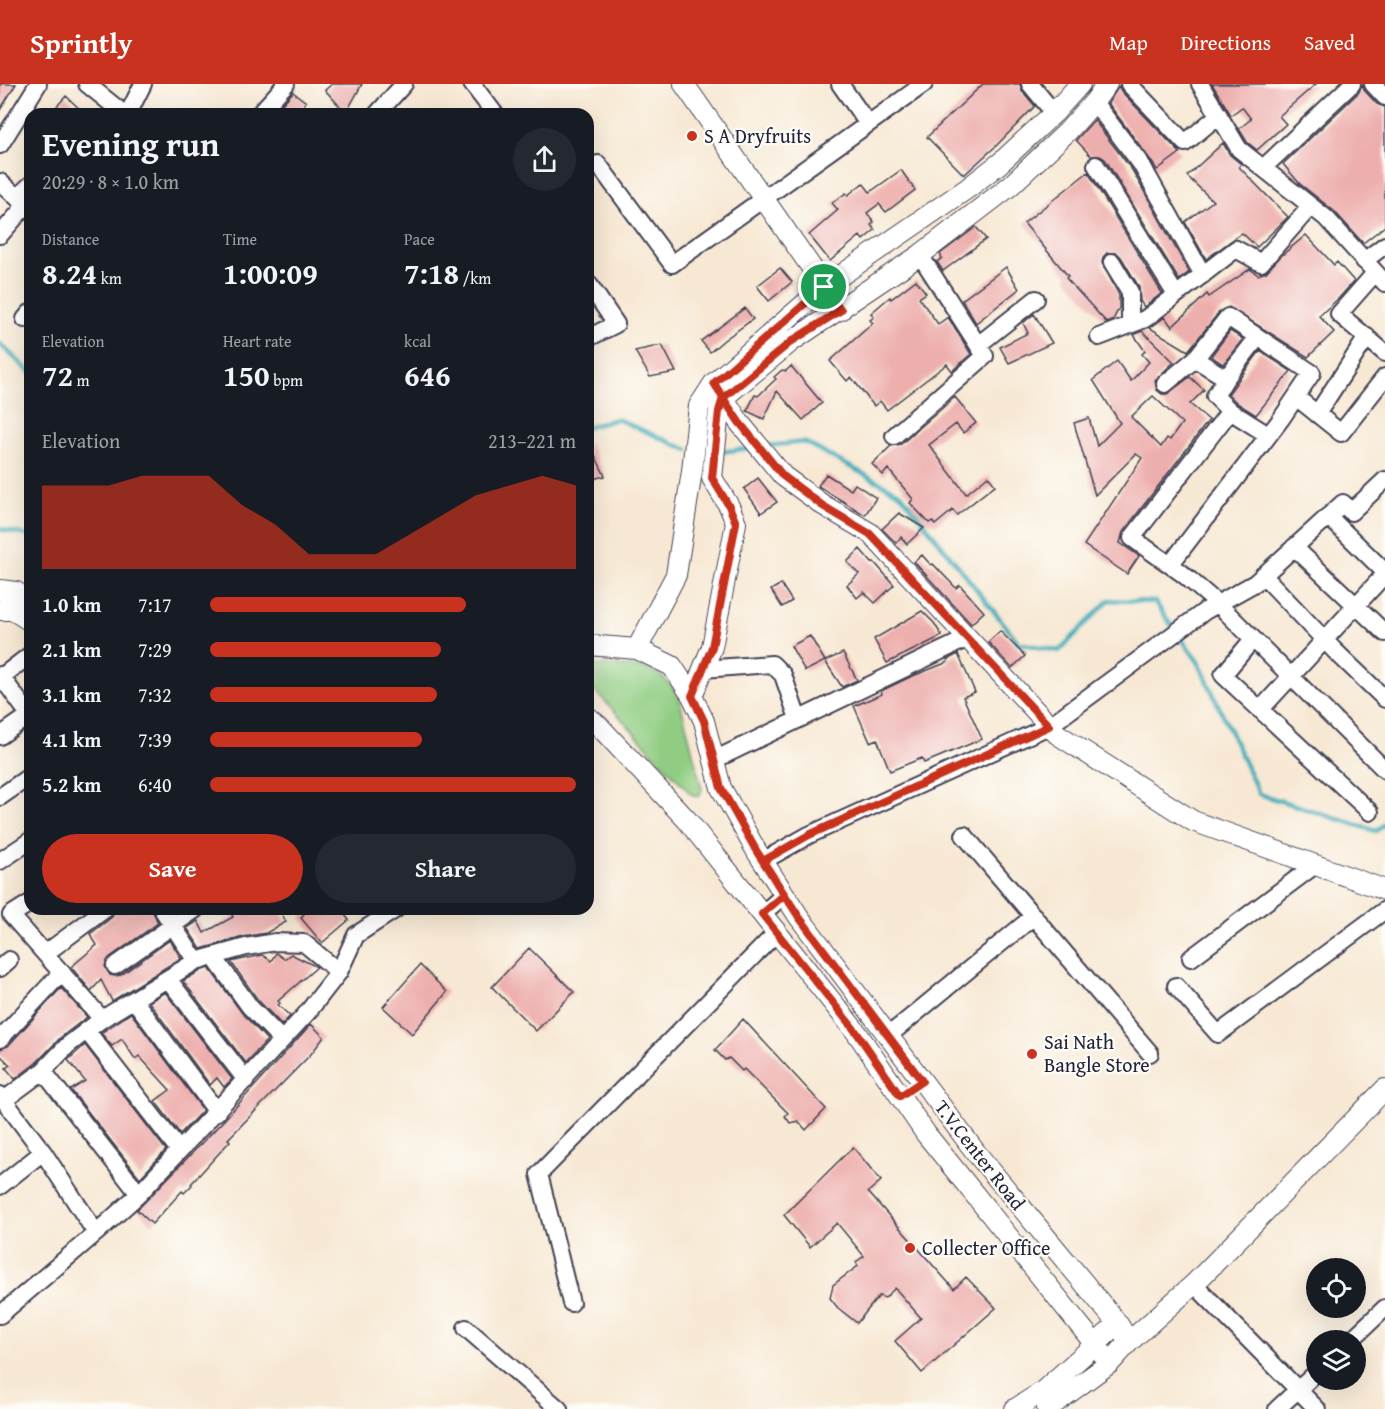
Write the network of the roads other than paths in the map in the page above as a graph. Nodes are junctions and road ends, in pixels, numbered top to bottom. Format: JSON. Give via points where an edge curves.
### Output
{"nodes":[{"id":1,"x":38,"y":84,"type":"edge"},
{"id":2,"x":87,"y":84,"type":"edge"},
{"id":3,"x":143,"y":84,"type":"edge"},
{"id":4,"x":286,"y":84,"type":"edge"},
{"id":5,"x":404,"y":84,"type":"edge"},
{"id":6,"x":472,"y":84,"type":"edge"},
{"id":7,"x":684,"y":84,"type":"edge"},
{"id":8,"x":840,"y":84,"type":"edge"},
{"id":9,"x":924,"y":84,"type":"edge"},
{"id":10,"x":1030,"y":84,"type":"edge"},
{"id":11,"x":1080,"y":84,"type":"edge"},
{"id":12,"x":1107,"y":84,"type":"edge"},
{"id":13,"x":1129,"y":84,"type":"edge"},
{"id":14,"x":1200,"y":84,"type":"edge"},
{"id":15,"x":1352,"y":84,"type":"edge"},
{"id":16,"x":1373,"y":84,"type":"edge"},
{"id":17,"x":1385,"y":97,"type":"edge"},
{"id":18,"x":1094,"y":102,"type":"junction"},
{"id":19,"x":118,"y":108,"type":"edge"},
{"id":20,"x":129,"y":108,"type":"edge"},
{"id":21,"x":264,"y":108,"type":"edge"},
{"id":22,"x":382,"y":108,"type":"edge"},
{"id":23,"x":490,"y":108,"type":"edge"},
{"id":24,"x":1054,"y":113,"type":"junction"},
{"id":25,"x":1220,"y":115,"type":"junction"},
{"id":26,"x":868,"y":124,"type":"junction"},
{"id":27,"x":0,"y":145,"type":"edge"},
{"id":28,"x":598,"y":164,"type":"dead end"},
{"id":29,"x":1096,"y":165,"type":"dead end"},
{"id":30,"x":1263,"y":168,"type":"junction"},
{"id":31,"x":0,"y":182,"type":"edge"},
{"id":32,"x":763,"y":199,"type":"junction"},
{"id":33,"x":24,"y":204,"type":"edge"},
{"id":34,"x":1311,"y":206,"type":"junction"},
{"id":35,"x":0,"y":235,"type":"edge"},
{"id":36,"x":1385,"y":245,"type":"edge"},
{"id":37,"x":920,"y":255,"type":"junction"},
{"id":38,"x":1112,"y":262,"type":"dead end"},
{"id":39,"x":1375,"y":272,"type":"edge"},
{"id":40,"x":1203,"y":275,"type":"junction"},
{"id":41,"x":824,"y":287,"type":"junction"},
{"id":42,"x":594,"y":292,"type":"edge"},
{"id":43,"x":1176,"y":295,"type":"junction"},
{"id":44,"x":1036,"y":299,"type":"dead end"},
{"id":45,"x":841,"y":310,"type":"junction"},
{"id":46,"x":1130,"y":325,"type":"junction"},
{"id":47,"x":594,"y":335,"type":"edge"},
{"id":48,"x":1099,"y":337,"type":"dead end"},
{"id":49,"x":1258,"y":337,"type":"junction"},
{"id":50,"x":1367,"y":338,"type":"junction"},
{"id":51,"x":978,"y":345,"type":"junction"},
{"id":52,"x":1385,"y":353,"type":"edge"},
{"id":53,"x":1195,"y":359,"type":"junction"},
{"id":54,"x":1385,"y":377,"type":"edge"},
{"id":55,"x":1226,"y":378,"type":"junction"},
{"id":56,"x":1165,"y":384,"type":"dead end"},
{"id":57,"x":719,"y":397,"type":"junction"},
{"id":58,"x":1296,"y":397,"type":"junction"},
{"id":59,"x":1230,"y":411,"type":"junction"},
{"id":60,"x":1317,"y":414,"type":"junction"},
{"id":61,"x":1269,"y":435,"type":"junction"},
{"id":62,"x":894,"y":436,"type":"dead end"},
{"id":63,"x":1383,"y":486,"type":"edge"},
{"id":64,"x":1328,"y":516,"type":"junction"},
{"id":65,"x":1294,"y":547,"type":"junction"},
{"id":66,"x":1170,"y":565,"type":"junction"},
{"id":67,"x":1385,"y":573,"type":"edge"},
{"id":68,"x":1263,"y":575,"type":"junction"},
{"id":69,"x":0,"y":590,"type":"edge"},
{"id":70,"x":24,"y":597,"type":"edge"},
{"id":71,"x":1356,"y":605,"type":"junction"},
{"id":72,"x":1211,"y":608,"type":"junction"},
{"id":73,"x":0,"y":610,"type":"edge"},
{"id":74,"x":24,"y":617,"type":"edge"},
{"id":75,"x":1385,"y":633,"type":"edge"},
{"id":76,"x":968,"y":638,"type":"junction"},
{"id":77,"x":1254,"y":639,"type":"junction"},
{"id":78,"x":1324,"y":640,"type":"junction"},
{"id":79,"x":594,"y":645,"type":"edge"},
{"id":80,"x":637,"y":649,"type":"junction"},
{"id":81,"x":24,"y":659,"type":"edge"},
{"id":82,"x":703,"y":669,"type":"junction"},
{"id":83,"x":0,"y":676,"type":"edge"},
{"id":84,"x":1291,"y":676,"type":"junction"},
{"id":85,"x":692,"y":696,"type":"junction"},
{"id":86,"x":1385,"y":699,"type":"edge"},
{"id":87,"x":24,"y":708,"type":"edge"},
{"id":88,"x":1260,"y":710,"type":"junction"},
{"id":89,"x":798,"y":719,"type":"junction"},
{"id":90,"x":24,"y":720,"type":"edge"},
{"id":91,"x":594,"y":722,"type":"edge"},
{"id":92,"x":1049,"y":726,"type":"junction"},
{"id":93,"x":0,"y":736,"type":"edge"},
{"id":94,"x":714,"y":760,"type":"junction"},
{"id":95,"x":1385,"y":770,"type":"edge"},
{"id":96,"x":24,"y":780,"type":"edge"},
{"id":97,"x":0,"y":797,"type":"edge"},
{"id":98,"x":1370,"y":812,"type":"dead end"},
{"id":99,"x":964,"y":835,"type":"dead end"},
{"id":100,"x":24,"y":845,"type":"edge"},
{"id":101,"x":0,"y":861,"type":"edge"},
{"id":102,"x":763,"y":861,"type":"junction"},
{"id":103,"x":1315,"y":865,"type":"junction"},
{"id":104,"x":1385,"y":890,"type":"edge"},
{"id":105,"x":784,"y":895,"type":"junction"},
{"id":106,"x":24,"y":907,"type":"edge"},
{"id":107,"x":1385,"y":910,"type":"edge"},
{"id":108,"x":762,"y":914,"type":"junction"},
{"id":109,"x":97,"y":915,"type":"edge"},
{"id":110,"x":166,"y":915,"type":"edge"},
{"id":111,"x":187,"y":915,"type":"edge"},
{"id":112,"x":387,"y":915,"type":"edge"},
{"id":113,"x":1034,"y":916,"type":"junction"},
{"id":114,"x":173,"y":925,"type":"junction"},
{"id":115,"x":777,"y":932,"type":"junction"},
{"id":116,"x":46,"y":953,"type":"junction"},
{"id":117,"x":213,"y":956,"type":"junction"},
{"id":118,"x":1191,"y":958,"type":"dead end"},
{"id":119,"x":196,"y":961,"type":"junction"},
{"id":120,"x":115,"y":966,"type":"dead end"},
{"id":121,"x":62,"y":972,"type":"junction"},
{"id":122,"x":339,"y":972,"type":"junction"},
{"id":123,"x":168,"y":979,"type":"junction"},
{"id":124,"x":1176,"y":986,"type":"dead end"},
{"id":125,"x":134,"y":1000,"type":"junction"},
{"id":126,"x":102,"y":1019,"type":"junction"},
{"id":127,"x":86,"y":1030,"type":"junction"},
{"id":128,"x":888,"y":1036,"type":"junction"},
{"id":129,"x":0,"y":1039,"type":"edge"},
{"id":130,"x":282,"y":1040,"type":"junction"},
{"id":131,"x":1150,"y":1053,"type":"dead end"},
{"id":132,"x":43,"y":1071,"type":"junction"},
{"id":133,"x":246,"y":1080,"type":"junction"},
{"id":134,"x":922,"y":1081,"type":"junction"},
{"id":135,"x":1385,"y":1089,"type":"edge"},
{"id":136,"x":900,"y":1096,"type":"junction"},
{"id":137,"x":2,"y":1097,"type":"edge"},
{"id":138,"x":217,"y":1112,"type":"junction"},
{"id":139,"x":178,"y":1150,"type":"junction"},
{"id":140,"x":43,"y":1152,"type":"junction"},
{"id":141,"x":0,"y":1186,"type":"edge"},
{"id":142,"x":139,"y":1194,"type":"junction"},
{"id":143,"x":96,"y":1233,"type":"junction"},
{"id":144,"x":1194,"y":1284,"type":"junction"},
{"id":145,"x":571,"y":1303,"type":"dead end"},
{"id":146,"x":1385,"y":1308,"type":"edge"},
{"id":147,"x":0,"y":1315,"type":"edge"},
{"id":148,"x":1118,"y":1324,"type":"junction"},
{"id":149,"x":466,"y":1328,"type":"dead end"},
{"id":150,"x":1362,"y":1330,"type":"edge"},
{"id":151,"x":1129,"y":1342,"type":"junction"},
{"id":152,"x":1094,"y":1344,"type":"junction"},
{"id":153,"x":1110,"y":1363,"type":"junction"},
{"id":154,"x":1306,"y":1382,"type":"edge"},
{"id":155,"x":1298,"y":1390,"type":"junction"},
{"id":156,"x":559,"y":1409,"type":"edge"},
{"id":157,"x":1015,"y":1409,"type":"edge"},
{"id":158,"x":1047,"y":1409,"type":"edge"},
{"id":159,"x":1277,"y":1409,"type":"edge"},
{"id":160,"x":1317,"y":1409,"type":"edge"}],
"edges":[{"from":1,"to":27,"type":"street"},
{"from":2,"to":19,"type":"street"},
{"from":3,"to":20,"type":"street"},
{"from":4,"to":21,"type":"street"},
{"from":5,"to":22,"type":"street"},
{"from":6,"to":23,"type":"street"},
{"from":7,"to":32,"type":"street"},
{"from":8,"to":26,"type":"street"},
{"from":9,"to":26,"type":"street"},
{"from":10,"to":24,"type":"street"},
{"from":11,"to":24,"type":"street"},
{"from":12,"to":18,"type":"street"},
{"from":13,"to":25,"type":"street","via":[[1185,143]]},
{"from":14,"to":25,"type":"street"},
{"from":15,"to":30,"type":"street"},
{"from":16,"to":17,"type":"street"},
{"from":18,"to":37,"type":"street","via":[[1010,186]]},
{"from":18,"to":40,"type":"street","via":[[1141,164]]},
{"from":24,"to":41,"type":"street","via":[[968,188]]},
{"from":25,"to":30,"type":"street","via":[[1239,149]]},
{"from":26,"to":32,"type":"street"},
{"from":28,"to":32,"type":"street","via":[[672,264]]},
{"from":29,"to":43,"type":"street"},
{"from":30,"to":34,"type":"street"},
{"from":31,"to":33,"type":"street"},
{"from":32,"to":41,"type":"street"},
{"from":33,"to":35,"type":"street"},
{"from":34,"to":39,"type":"street"},
{"from":34,"to":40,"type":"street","via":[[1261,263],[1236,249]]},
{"from":36,"to":39,"type":"street"},
{"from":37,"to":45,"type":"street"},
{"from":37,"to":51,"type":"street"},
{"from":38,"to":46,"type":"street","via":[[1130,292]]},
{"from":39,"to":50,"type":"street","via":[[1339,314]]},
{"from":40,"to":43,"type":"street"},
{"from":41,"to":45,"type":"street"},
{"from":41,"to":57,"type":"street"},
{"from":42,"to":47,"type":"street","via":[[616,324]]},
{"from":43,"to":46,"type":"street","via":[[1145,319]]},
{"from":44,"to":51,"type":"street"},
{"from":45,"to":57,"type":"street","via":[[792,341]]},
{"from":46,"to":48,"type":"street"},
{"from":49,"to":53,"type":"street","via":[[1228,317]]},
{"from":49,"to":55,"type":"street"},
{"from":49,"to":58,"type":"street","via":[[1312,373]]},
{"from":50,"to":52,"type":"street"},
{"from":50,"to":60,"type":"street"},
{"from":51,"to":62,"type":"street","via":[[985,356]]},
{"from":53,"to":55,"type":"street"},
{"from":53,"to":56,"type":"street"},
{"from":54,"to":60,"type":"street","via":[[1341,433]]},
{"from":55,"to":59,"type":"street","via":[[1215,396]]},
{"from":57,"to":76,"type":"street","via":[[783,476],[870,534]]},
{"from":57,"to":80,"type":"street","via":[[699,406],[676,575]]},
{"from":57,"to":82,"type":"street","via":[[712,478],[736,523],[712,647]]},
{"from":58,"to":60,"type":"street"},
{"from":58,"to":61,"type":"street"},
{"from":59,"to":61,"type":"street"},
{"from":59,"to":66,"type":"street","via":[[1132,538]]},
{"from":61,"to":66,"type":"street"},
{"from":63,"to":64,"type":"street","via":[[1351,512],[1344,503]]},
{"from":64,"to":65,"type":"street"},
{"from":64,"to":67,"type":"street"},
{"from":65,"to":68,"type":"street"},
{"from":65,"to":71,"type":"street"},
{"from":66,"to":72,"type":"street"},
{"from":67,"to":71,"type":"street"},
{"from":68,"to":72,"type":"street"},
{"from":68,"to":78,"type":"street"},
{"from":69,"to":70,"type":"street"},
{"from":71,"to":75,"type":"street"},
{"from":71,"to":78,"type":"street"},
{"from":72,"to":77,"type":"street"},
{"from":72,"to":92,"type":"street"},
{"from":73,"to":74,"type":"street","via":[[13,610]]},
{"from":76,"to":89,"type":"street"},
{"from":76,"to":92,"type":"street"},
{"from":77,"to":84,"type":"street"},
{"from":77,"to":88,"type":"street","via":[[1222,675]]},
{"from":78,"to":84,"type":"street"},
{"from":78,"to":86,"type":"street"},
{"from":79,"to":80,"type":"street","name":"T.V.Center Road"},
{"from":80,"to":85,"type":"street","name":"T.V.Center Road","via":[[672,666]]},
{"from":81,"to":83,"type":"street"},
{"from":82,"to":85,"type":"street"},
{"from":82,"to":89,"type":"street","via":[[772,664],[783,675]]},
{"from":83,"to":87,"type":"street"},
{"from":84,"to":88,"type":"street"},
{"from":84,"to":95,"type":"street"},
{"from":85,"to":94,"type":"street","name":"T.V.Center Road","via":[[704,721]]},
{"from":88,"to":98,"type":"street"},
{"from":89,"to":94,"type":"street"},
{"from":90,"to":93,"type":"street"},
{"from":91,"to":108,"type":"street","name":"T.V.Center Road","via":[[687,820]]},
{"from":92,"to":102,"type":"street","via":[[809,835]]},
{"from":92,"to":103,"type":"street","via":[[1193,821]]},
{"from":94,"to":102,"type":"street","name":"T.V.Center Road","via":[[721,788]]},
{"from":96,"to":97,"type":"street"},
{"from":99,"to":113,"type":"street"},
{"from":100,"to":101,"type":"street"},
{"from":102,"to":105,"type":"street","name":"T.V.Center Road"},
{"from":103,"to":104,"type":"street"},
{"from":103,"to":118,"type":"street"},
{"from":105,"to":108,"type":"street"},
{"from":105,"to":128,"type":"street","name":"T.V.Center Road"},
{"from":106,"to":116,"type":"street","via":[[11,915]]},
{"from":107,"to":124,"type":"street","via":[[1218,1035]]},
{"from":108,"to":115,"type":"street","name":"T.V.Center Road"},
{"from":109,"to":116,"type":"street"},
{"from":110,"to":114,"type":"street"},
{"from":111,"to":114,"type":"street"},
{"from":112,"to":122,"type":"street","via":[[356,935]]},
{"from":113,"to":128,"type":"street"},
{"from":113,"to":131,"type":"street"},
{"from":114,"to":119,"type":"street"},
{"from":114,"to":120,"type":"street"},
{"from":115,"to":136,"type":"street","name":"T.V.Center Road","via":[[857,1033]]},
{"from":115,"to":145,"type":"street","via":[[539,1174]]},
{"from":116,"to":121,"type":"street"},
{"from":117,"to":119,"type":"street"},
{"from":117,"to":122,"type":"street","via":[[246,946],[304,943]]},
{"from":117,"to":130,"type":"street","via":[[250,1007]]},
{"from":119,"to":123,"type":"street"},
{"from":121,"to":126,"type":"street"},
{"from":121,"to":129,"type":"street"},
{"from":122,"to":130,"type":"street"},
{"from":123,"to":125,"type":"street"},
{"from":123,"to":133,"type":"street"},
{"from":125,"to":126,"type":"street"},
{"from":125,"to":138,"type":"street"},
{"from":126,"to":127,"type":"street"},
{"from":127,"to":132,"type":"street"},
{"from":127,"to":139,"type":"street"},
{"from":128,"to":134,"type":"street","name":"T.V.Center Road"},
{"from":130,"to":133,"type":"street"},
{"from":132,"to":137,"type":"street"},
{"from":132,"to":142,"type":"street"},
{"from":133,"to":138,"type":"street"},
{"from":134,"to":136,"type":"street"},
{"from":134,"to":148,"type":"street","name":"T.V.Center Road","via":[[977,1154]]},
{"from":135,"to":144,"type":"street"},
{"from":136,"to":152,"type":"street","name":"T.V.Center Road"},
{"from":137,"to":140,"type":"street"},
{"from":138,"to":139,"type":"street"},
{"from":139,"to":142,"type":"street"},
{"from":140,"to":141,"type":"street"},
{"from":140,"to":143,"type":"street"},
{"from":142,"to":143,"type":"street"},
{"from":143,"to":147,"type":"street"},
{"from":144,"to":151,"type":"street"},
{"from":144,"to":155,"type":"street"},
{"from":146,"to":150,"type":"street"},
{"from":148,"to":151,"type":"street","name":"T.V.Center Road"},
{"from":148,"to":152,"type":"street"},
{"from":149,"to":156,"type":"street"},
{"from":151,"to":153,"type":"street"},
{"from":152,"to":153,"type":"street","name":"T.V.Center Road"},
{"from":152,"to":157,"type":"street","via":[[1042,1392]]},
{"from":153,"to":158,"type":"street"},
{"from":154,"to":155,"type":"street"},
{"from":155,"to":159,"type":"street"},
{"from":155,"to":160,"type":"street"}]}
